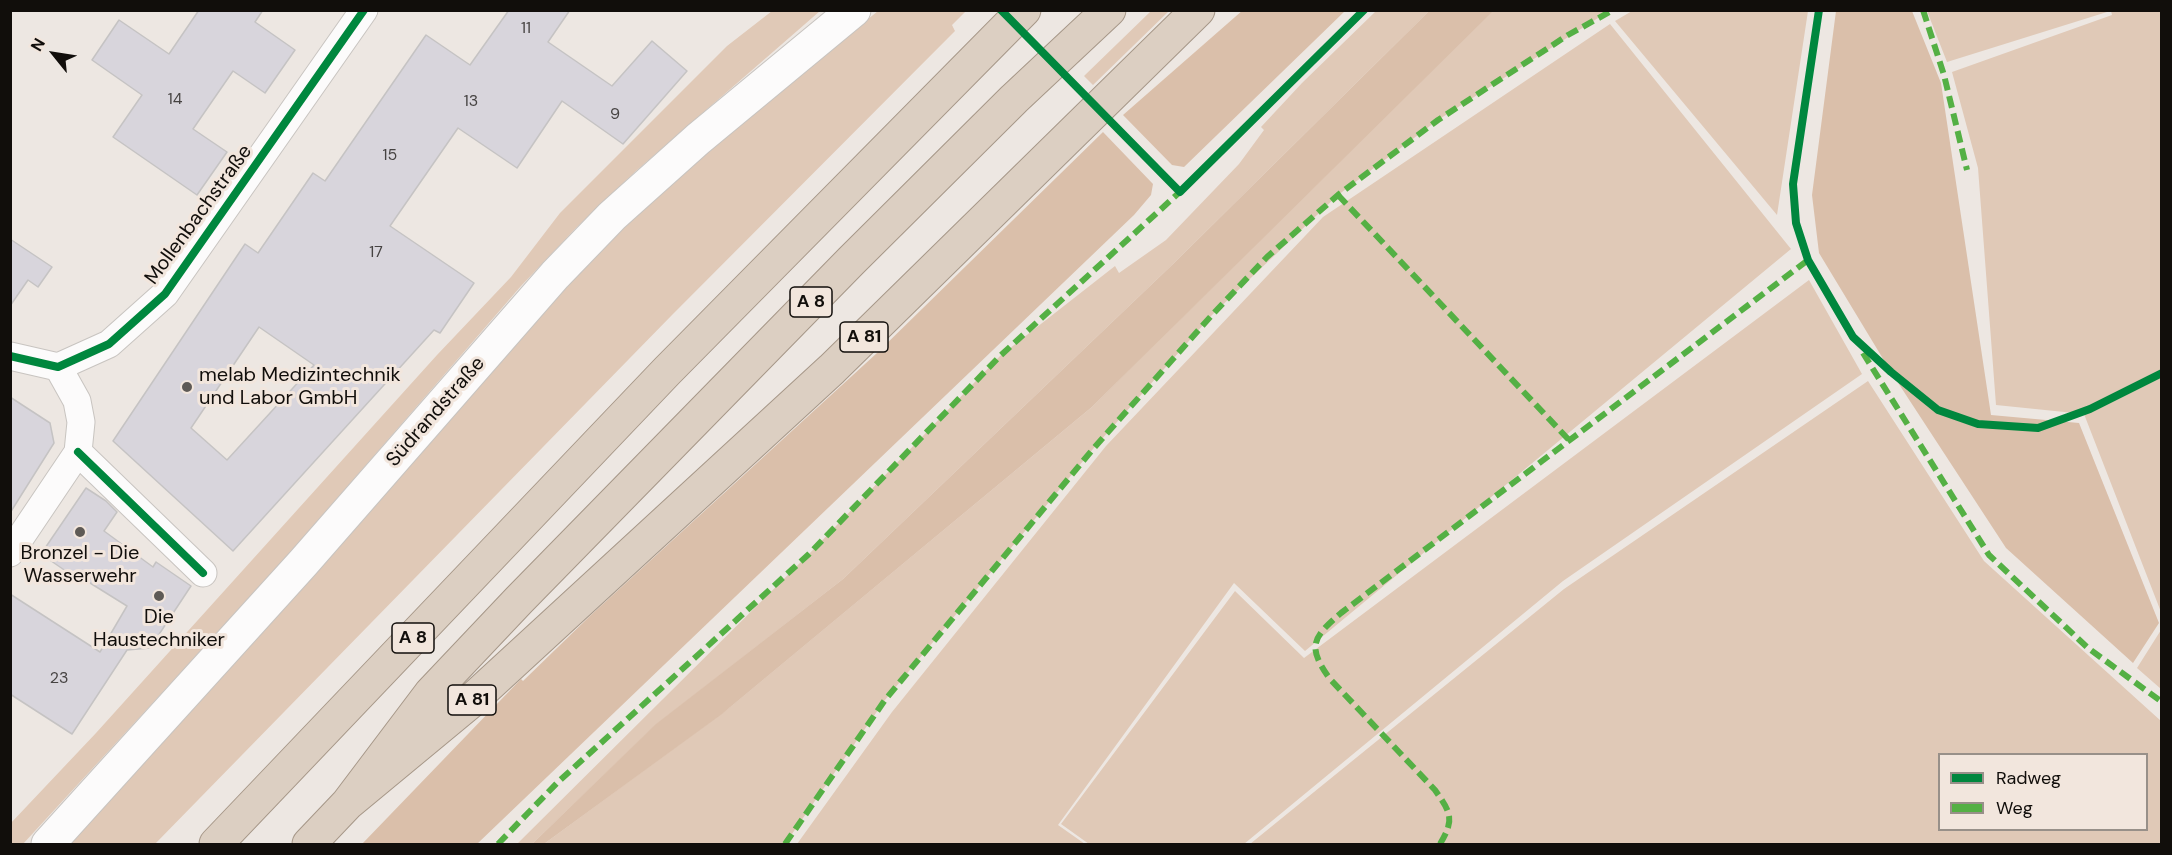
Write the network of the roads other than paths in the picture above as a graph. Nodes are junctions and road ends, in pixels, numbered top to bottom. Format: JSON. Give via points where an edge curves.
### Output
{"nodes":[{"id":1,"x":364,"y":10,"type":"edge"},
{"id":2,"x":854,"y":10,"type":"edge"},
{"id":3,"x":1024,"y":10,"type":"edge"},
{"id":4,"x":1109,"y":10,"type":"edge"},
{"id":5,"x":1198,"y":10,"type":"edge"},
{"id":6,"x":10,"y":356,"type":"edge"},
{"id":7,"x":58,"y":367,"type":"junction"},
{"id":8,"x":78,"y":452,"type":"junction"},
{"id":9,"x":10,"y":553,"type":"edge"},
{"id":10,"x":203,"y":573,"type":"dead end"},
{"id":11,"x":348,"y":803,"type":"junction"},
{"id":12,"x":48,"y":844,"type":"edge"},
{"id":13,"x":216,"y":844,"type":"edge"},
{"id":14,"x":309,"y":844,"type":"edge"}],
"edges":[{"from":1,"to":7,"type":"street","name":"Mollenbachstraße","via":[[165,294],[109,344]]},
{"from":2,"to":12,"type":"main road","name":"Südrandstraße","via":[[698,139],[587,241]]},
{"from":3,"to":13,"type":"highway","number":"A 8","via":[[667,370]]},
{"from":4,"to":11,"type":"highway","number":"A 8","via":[[876,237],[519,600],[431,693]]},
{"from":5,"to":11,"type":"highway","number":"A 81","via":[[832,369],[478,694]]},
{"from":6,"to":7,"type":"street"},
{"from":7,"to":8,"type":"street","via":[[77,400],[81,422]]},
{"from":8,"to":9,"type":"street"},
{"from":8,"to":10,"type":"street"},
{"from":11,"to":14,"type":"highway","number":"A 8"}]}
